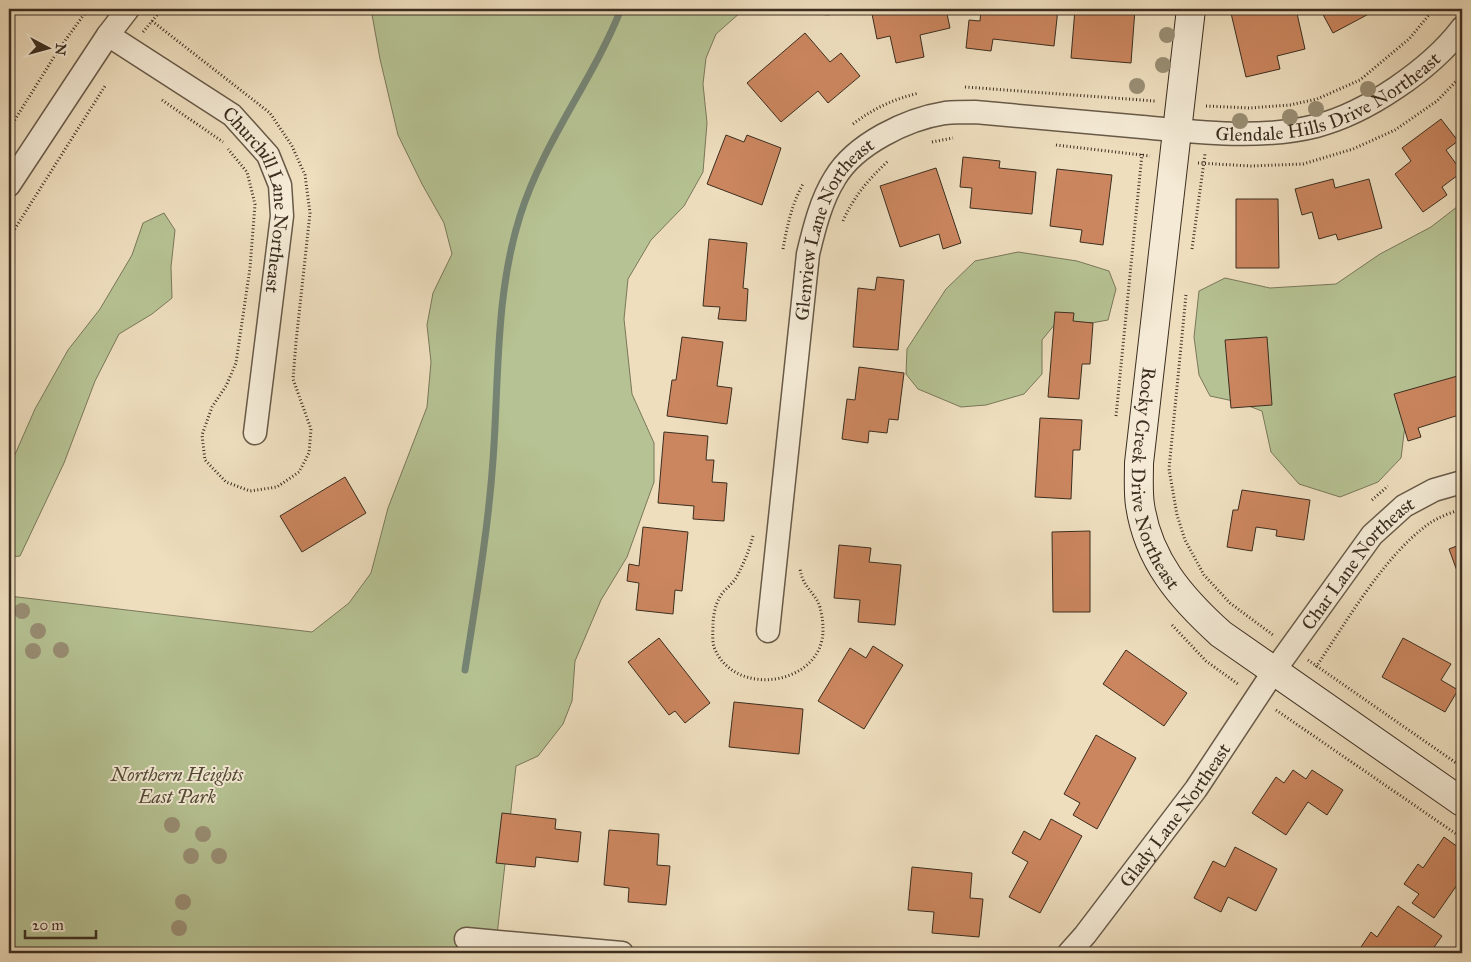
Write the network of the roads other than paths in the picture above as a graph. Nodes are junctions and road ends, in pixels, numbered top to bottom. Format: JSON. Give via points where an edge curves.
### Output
{"nodes":[{"id":1,"x":128,"y":9,"type":"edge"},
{"id":2,"x":1191,"y":9,"type":"edge"},
{"id":3,"x":1462,"y":28,"type":"edge"},
{"id":4,"x":108,"y":35,"type":"junction"},
{"id":5,"x":1178,"y":130,"type":"junction"},
{"id":6,"x":9,"y":185,"type":"edge"},
{"id":7,"x":255,"y":432,"type":"dead end"},
{"id":8,"x":1462,"y":482,"type":"edge"},
{"id":9,"x":768,"y":631,"type":"dead end"},
{"id":10,"x":1274,"y":672,"type":"junction"},
{"id":11,"x":1462,"y":802,"type":"edge"},
{"id":12,"x":466,"y":939,"type":"dead end"},
{"id":13,"x":622,"y":953,"type":"edge"},
{"id":14,"x":1068,"y":953,"type":"edge"}],
"edges":[{"from":1,"to":4,"type":"street"},
{"from":2,"to":5,"type":"street","name":"Rocky Creek Drive Northeast"},
{"from":3,"to":5,"type":"street","name":"Glendale Hills Drive Northeast","via":[[1424,68],[1389,92],[1355,111],[1317,126],[1236,134]]},
{"from":4,"to":6,"type":"street"},
{"from":4,"to":7,"type":"street","name":"Churchill Lane Northeast","via":[[232,115],[268,155],[280,185],[282,216]]},
{"from":5,"to":9,"type":"street","name":"Glenview Lane Northeast","via":[[975,112],[944,113],[881,135],[856,154],[836,177],[813,232],[808,254]]},
{"from":5,"to":10,"type":"street","name":"Rocky Creek Drive Northeast","via":[[1139,463],[1140,505],[1148,536],[1176,590],[1221,634]]},
{"from":8,"to":10,"type":"street","name":"Char Lane Northeast","via":[[1434,490],[1404,506],[1372,535]]},
{"from":10,"to":11,"type":"street","name":"Rocky Creek Drive Northeast"},
{"from":10,"to":14,"type":"street","name":"Glady Lane Northeast","via":[[1196,789]]},
{"from":12,"to":13,"type":"street"}]}
